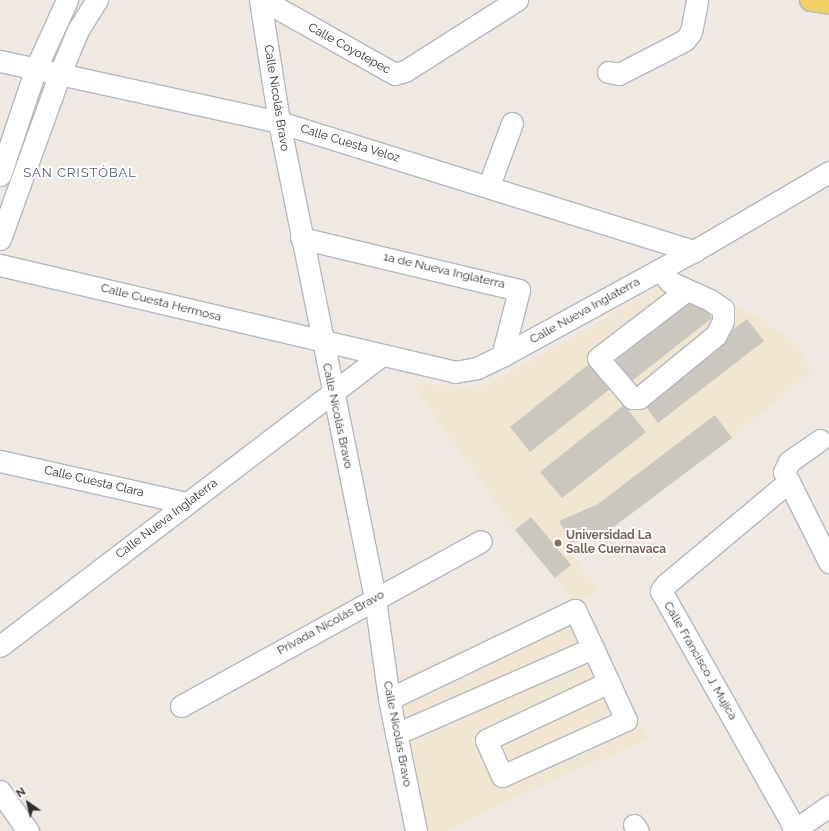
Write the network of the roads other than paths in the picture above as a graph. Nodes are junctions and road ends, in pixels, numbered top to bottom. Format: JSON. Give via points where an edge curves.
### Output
{"nodes":[{"id":1,"x":67,"y":0,"type":"edge"},
{"id":2,"x":97,"y":0,"type":"edge"},
{"id":3,"x":261,"y":0,"type":"edge"},
{"id":4,"x":697,"y":0,"type":"edge"},
{"id":5,"x":811,"y":0,"type":"edge"},
{"id":6,"x":829,"y":3,"type":"edge"},
{"id":7,"x":502,"y":4,"type":"edge"},
{"id":8,"x":0,"y":61,"type":"edge"},
{"id":9,"x":36,"y":68,"type":"junction"},
{"id":10,"x":608,"y":72,"type":"dead end"},
{"id":11,"x":60,"y":73,"type":"junction"},
{"id":12,"x":278,"y":122,"type":"junction"},
{"id":13,"x":512,"y":123,"type":"dead end"},
{"id":14,"x":829,"y":172,"type":"edge"},
{"id":15,"x":0,"y":175,"type":"edge"},
{"id":16,"x":488,"y":185,"type":"junction"},
{"id":17,"x":301,"y":238,"type":"junction"},
{"id":18,"x":0,"y":239,"type":"edge"},
{"id":19,"x":694,"y":251,"type":"junction"},
{"id":20,"x":0,"y":265,"type":"edge"},
{"id":21,"x":660,"y":270,"type":"junction"},
{"id":22,"x":687,"y":290,"type":"junction"},
{"id":23,"x":321,"y":342,"type":"junction"},
{"id":24,"x":380,"y":356,"type":"junction"},
{"id":25,"x":502,"y":356,"type":"junction"},
{"id":26,"x":333,"y":392,"type":"junction"},
{"id":27,"x":820,"y":440,"type":"dead end"},
{"id":28,"x":0,"y":461,"type":"edge"},
{"id":29,"x":787,"y":482,"type":"junction"},
{"id":30,"x":187,"y":503,"type":"junction"},
{"id":31,"x":481,"y":541,"type":"dead end"},
{"id":32,"x":829,"y":562,"type":"edge"},
{"id":33,"x":375,"y":599,"type":"junction"},
{"id":34,"x":0,"y":646,"type":"edge"},
{"id":35,"x":593,"y":648,"type":"junction"},
{"id":36,"x":609,"y":682,"type":"junction"},
{"id":37,"x":389,"y":699,"type":"junction"},
{"id":38,"x":181,"y":706,"type":"dead end"},
{"id":39,"x":396,"y":734,"type":"junction"},
{"id":40,"x":4,"y":805,"type":"edge"},
{"id":41,"x":829,"y":806,"type":"edge"},
{"id":42,"x":794,"y":830,"type":"edge"},
{"id":43,"x":28,"y":831,"type":"edge"},
{"id":44,"x":416,"y":831,"type":"edge"}],
"edges":[{"from":1,"to":9,"type":"street"},
{"from":2,"to":11,"type":"street","via":[[78,30]]},
{"from":3,"to":7,"type":"street","name":"Calle Coyotepec","via":[[395,74],[405,71]]},
{"from":3,"to":12,"type":"street","name":"Calle Nicolás Bravo"},
{"from":4,"to":10,"type":"street","via":[[691,32],[685,40],[624,72]]},
{"from":5,"to":6,"type":"main road"},
{"from":8,"to":9,"type":"street","name":"Calle Cuesta Veloz"},
{"from":9,"to":11,"type":"street","name":"Calle Cuesta Veloz"},
{"from":9,"to":15,"type":"street"},
{"from":11,"to":12,"type":"street","name":"Calle Cuesta Veloz"},
{"from":11,"to":18,"type":"street"},
{"from":12,"to":16,"type":"street","name":"Calle Cuesta Veloz"},
{"from":12,"to":17,"type":"street","name":"Calle Nicolás Bravo"},
{"from":13,"to":16,"type":"street"},
{"from":14,"to":19,"type":"street","name":"Calle Nueva Inglaterra"},
{"from":16,"to":19,"type":"street","name":"Calle Cuesta Veloz"},
{"from":17,"to":23,"type":"street","name":"Calle Nicolás Bravo"},
{"from":17,"to":25,"type":"street","name":"1a de Nueva Inglaterra","via":[[519,290]]},
{"from":19,"to":21,"type":"street","name":"Calle Nueva Inglaterra"},
{"from":20,"to":23,"type":"street","name":"Calle Cuesta Hermosa"},
{"from":21,"to":22,"type":"street","via":[[670,282]]},
{"from":21,"to":25,"type":"street","name":"Calle Nueva Inglaterra"},
{"from":22,"to":22,"type":"street","via":[[723,309],[723,322],[716,335],[638,398],[632,398],[598,358]]},
{"from":23,"to":24,"type":"street","name":"Calle Nueva Inglaterra"},
{"from":23,"to":26,"type":"street","name":"Calle Nicolás Bravo"},
{"from":24,"to":25,"type":"street","name":"Calle Nueva Inglaterra","via":[[455,372],[478,368]]},
{"from":24,"to":26,"type":"street","name":"Calle Nueva Inglaterra"},
{"from":26,"to":30,"type":"street","name":"Calle Nueva Inglaterra"},
{"from":26,"to":33,"type":"street","name":"Calle Nicolás Bravo"},
{"from":27,"to":29,"type":"street","via":[[789,462],[784,472]]},
{"from":28,"to":30,"type":"street","name":"Calle Cuesta Clara"},
{"from":29,"to":32,"type":"street"},
{"from":29,"to":42,"type":"street","name":"Calle Francisco J. Mujica","via":[[666,584],[661,591]]},
{"from":30,"to":34,"type":"street","name":"Calle Nueva Inglaterra"},
{"from":31,"to":33,"type":"street","name":"Privada Nicolás Bravo"},
{"from":33,"to":37,"type":"street","name":"Calle Nicolás Bravo"},
{"from":33,"to":38,"type":"street","name":"Privada Nicolás Bravo"},
{"from":35,"to":36,"type":"street"},
{"from":35,"to":37,"type":"street","via":[[575,610]]},
{"from":35,"to":39,"type":"street"},
{"from":36,"to":36,"type":"street","via":[[486,740],[502,776],[626,720]]},
{"from":37,"to":39,"type":"street","name":"Calle Nicolás Bravo"},
{"from":39,"to":44,"type":"street","name":"Calle Nicolás Bravo"},
{"from":40,"to":43,"type":"street"},
{"from":41,"to":42,"type":"street"}]}
